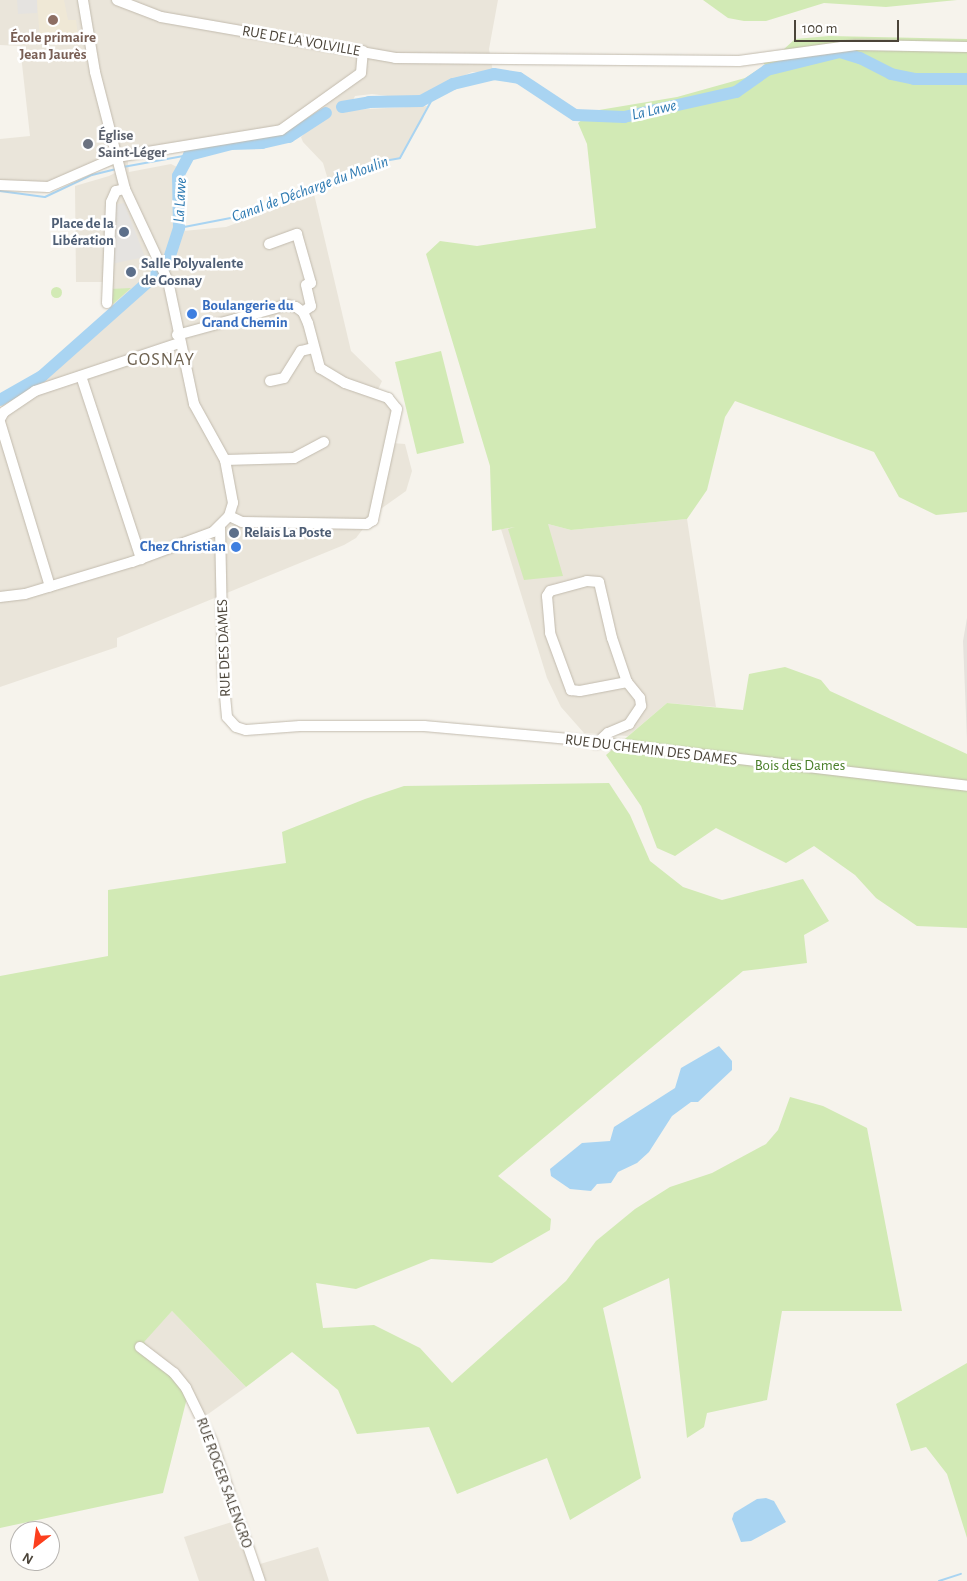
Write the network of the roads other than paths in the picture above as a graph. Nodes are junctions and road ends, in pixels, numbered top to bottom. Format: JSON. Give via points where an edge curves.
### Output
{"nodes":[{"id":1,"x":83,"y":0,"type":"edge"},
{"id":2,"x":117,"y":0,"type":"edge"},
{"id":3,"x":967,"y":47,"type":"edge"},
{"id":4,"x":363,"y":50,"type":"junction"},
{"id":5,"x":119,"y":165,"type":"junction"},
{"id":6,"x":0,"y":184,"type":"edge"},
{"id":7,"x":125,"y":189,"type":"junction"},
{"id":8,"x":269,"y":244,"type":"dead end"},
{"id":9,"x":107,"y":303,"type":"dead end"},
{"id":10,"x":303,"y":312,"type":"junction"},
{"id":11,"x":178,"y":339,"type":"junction"},
{"id":12,"x":313,"y":348,"type":"junction"},
{"id":13,"x":81,"y":376,"type":"junction"},
{"id":14,"x":270,"y":381,"type":"dead end"},
{"id":15,"x":0,"y":421,"type":"edge"},
{"id":16,"x":324,"y":442,"type":"dead end"},
{"id":17,"x":225,"y":460,"type":"junction"},
{"id":18,"x":229,"y":516,"type":"junction"},
{"id":19,"x":220,"y":527,"type":"junction"},
{"id":20,"x":141,"y":560,"type":"junction"},
{"id":21,"x":50,"y":587,"type":"junction"},
{"id":22,"x":0,"y":597,"type":"edge"},
{"id":23,"x":627,"y":682,"type":"junction"},
{"id":24,"x":424,"y":726,"type":"joint"},
{"id":25,"x":596,"y":744,"type":"junction"},
{"id":26,"x":967,"y":786,"type":"edge"},
{"id":27,"x":140,"y":1347,"type":"dead end"},
{"id":28,"x":260,"y":1581,"type":"edge"}],
"edges":[{"from":1,"to":5,"type":"street","via":[[95,72]]},
{"from":2,"to":4,"type":"street","name":"RUE DE LA VOLVILLE","via":[[161,17]]},
{"from":3,"to":4,"type":"street","name":"RUE DE LA VOLVILLE","via":[[832,46],[739,61],[395,58]]},
{"from":4,"to":5,"type":"street","via":[[361,73],[297,120],[272,133],[225,137]]},
{"from":5,"to":6,"type":"street","via":[[48,187]]},
{"from":5,"to":7,"type":"street"},
{"from":7,"to":9,"type":"street","via":[[116,191],[111,202]]},
{"from":7,"to":11,"type":"street","via":[[163,270]]},
{"from":8,"to":10,"type":"street","via":[[297,234],[311,283],[306,285],[310,306]]},
{"from":10,"to":11,"type":"street","via":[[287,305]]},
{"from":10,"to":12,"type":"street"},
{"from":11,"to":13,"type":"street"},
{"from":11,"to":17,"type":"street","via":[[194,404]]},
{"from":12,"to":14,"type":"street","via":[[301,351],[284,378]]},
{"from":12,"to":18,"type":"street","via":[[320,368],[345,383],[388,398],[397,409],[373,520],[367,524],[242,522]]},
{"from":13,"to":15,"type":"street","via":[[35,391],[4,412]]},
{"from":13,"to":20,"type":"street"},
{"from":15,"to":21,"type":"street"},
{"from":16,"to":17,"type":"street","via":[[294,458]]},
{"from":17,"to":18,"type":"street","via":[[233,503]]},
{"from":18,"to":19,"type":"street"},
{"from":19,"to":20,"type":"street"},
{"from":19,"to":24,"type":"street","name":"RUE DES DAMES","via":[[223,674],[227,717],[236,727],[246,730],[300,726]]},
{"from":20,"to":21,"type":"street"},
{"from":21,"to":22,"type":"street"},
{"from":23,"to":23,"type":"street","via":[[571,690],[550,634],[546,596],[550,591],[587,581],[599,582],[612,638]]},
{"from":23,"to":25,"type":"street","via":[[640,698],[637,716]]},
{"from":24,"to":25,"type":"street","name":"RUE DU CHEMIN DES DAMES"},
{"from":25,"to":26,"type":"street","name":"RUE DU CHEMIN DES DAMES"},
{"from":27,"to":28,"type":"street","name":"RUE ROGER SALENGRO","via":[[174,1373],[189,1392],[212,1441]]}]}
